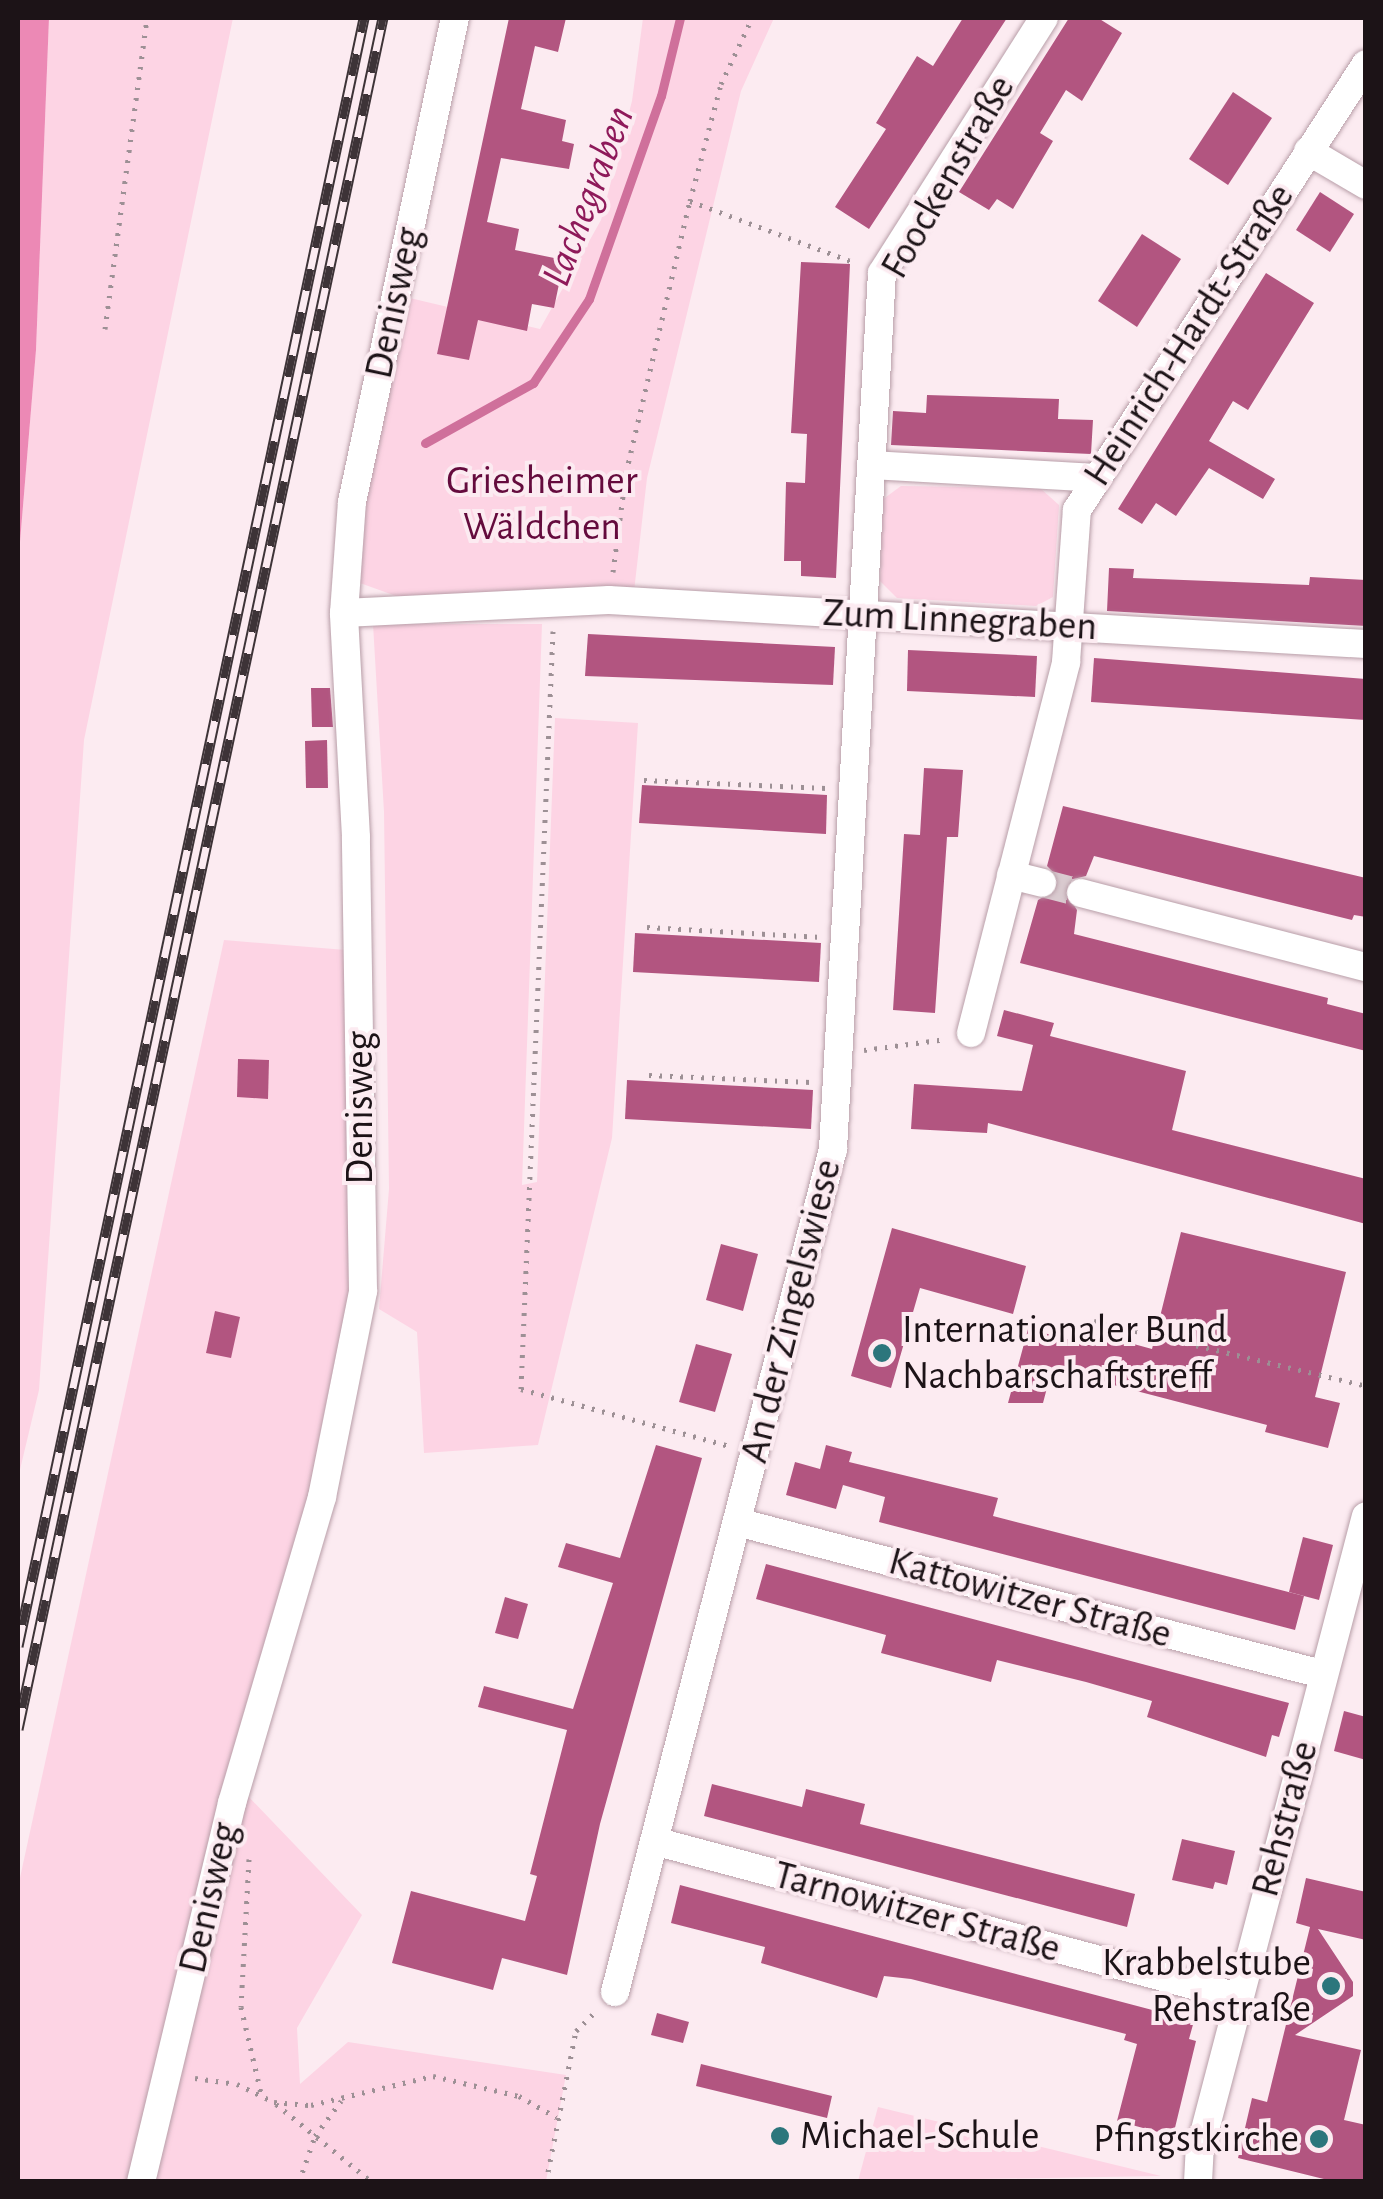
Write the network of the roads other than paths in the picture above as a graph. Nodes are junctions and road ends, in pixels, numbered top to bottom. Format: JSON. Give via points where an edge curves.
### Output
{"nodes":[{"id":1,"x":456,"y":18,"type":"edge"},
{"id":2,"x":1044,"y":18,"type":"edge"},
{"id":3,"x":1366,"y":64,"type":"edge"},
{"id":4,"x":1308,"y":151,"type":"junction"},
{"id":5,"x":1366,"y":185,"type":"edge"},
{"id":6,"x":872,"y":465,"type":"junction"},
{"id":7,"x":1095,"y":478,"type":"junction"},
{"id":8,"x":344,"y":613,"type":"junction"},
{"id":9,"x":863,"y":614,"type":"junction"},
{"id":10,"x":1069,"y":626,"type":"junction"},
{"id":11,"x":1366,"y":644,"type":"edge"},
{"id":12,"x":1011,"y":875,"type":"junction"},
{"id":13,"x":1042,"y":883,"type":"tunnel mouth"},
{"id":14,"x":1081,"y":894,"type":"tunnel mouth"},
{"id":15,"x":1366,"y":967,"type":"edge"},
{"id":16,"x":971,"y":1033,"type":"road end"},
{"id":17,"x":1366,"y":1516,"type":"edge"},
{"id":18,"x":737,"y":1522,"type":"junction"},
{"id":19,"x":1322,"y":1674,"type":"junction"},
{"id":20,"x":654,"y":1842,"type":"junction"},
{"id":21,"x":615,"y":1992,"type":"road end"},
{"id":22,"x":1238,"y":1997,"type":"junction"},
{"id":23,"x":141,"y":2182,"type":"edge"},
{"id":24,"x":1198,"y":2182,"type":"edge"}],
"edges":[{"from":1,"to":8,"type":"street","name":"Denisweg","via":[[352,502]]},
{"from":2,"to":6,"type":"street","name":"Foockenstraße","via":[[882,273]]},
{"from":3,"to":4,"type":"street","name":"Heinrich-Hardt-Straße"},
{"from":4,"to":5,"type":"street"},
{"from":4,"to":7,"type":"street","name":"Heinrich-Hardt-Straße"},
{"from":6,"to":7,"type":"street"},
{"from":6,"to":9,"type":"street","name":"Foockenstraße"},
{"from":7,"to":10,"type":"street","name":"Heinrich-Hardt-Straße","via":[[1078,510]]},
{"from":8,"to":9,"type":"street","name":"Zum Linnegraben","via":[[555,598]]},
{"from":8,"to":23,"type":"street","name":"Denisweg","via":[[356,837],[363,1291],[322,1497],[232,1804]]},
{"from":9,"to":10,"type":"street","name":"Zum Linnegraben"},
{"from":9,"to":18,"type":"street","name":"An der Zingelswiese","via":[[833,1149]]},
{"from":10,"to":11,"type":"street","name":"Zum Linnegraben"},
{"from":10,"to":12,"type":"street","name":"Heinrich-Hardt-Straße","via":[[1066,662]]},
{"from":12,"to":13,"type":"street"},
{"from":12,"to":16,"type":"street","name":"Heinrich-Hardt-Straße"},
{"from":14,"to":15,"type":"street"},
{"from":17,"to":19,"type":"street","name":"Rehstraße"},
{"from":18,"to":19,"type":"street","name":"Kattowitzer Straße"},
{"from":18,"to":20,"type":"street","name":"An der Zingelswiese"},
{"from":19,"to":22,"type":"street","name":"Rehstraße"},
{"from":20,"to":21,"type":"street","name":"An der Zingelswiese"},
{"from":20,"to":22,"type":"street","name":"Tarnowitzer Straße"},
{"from":22,"to":24,"type":"street","name":"Rehstraße"}]}
